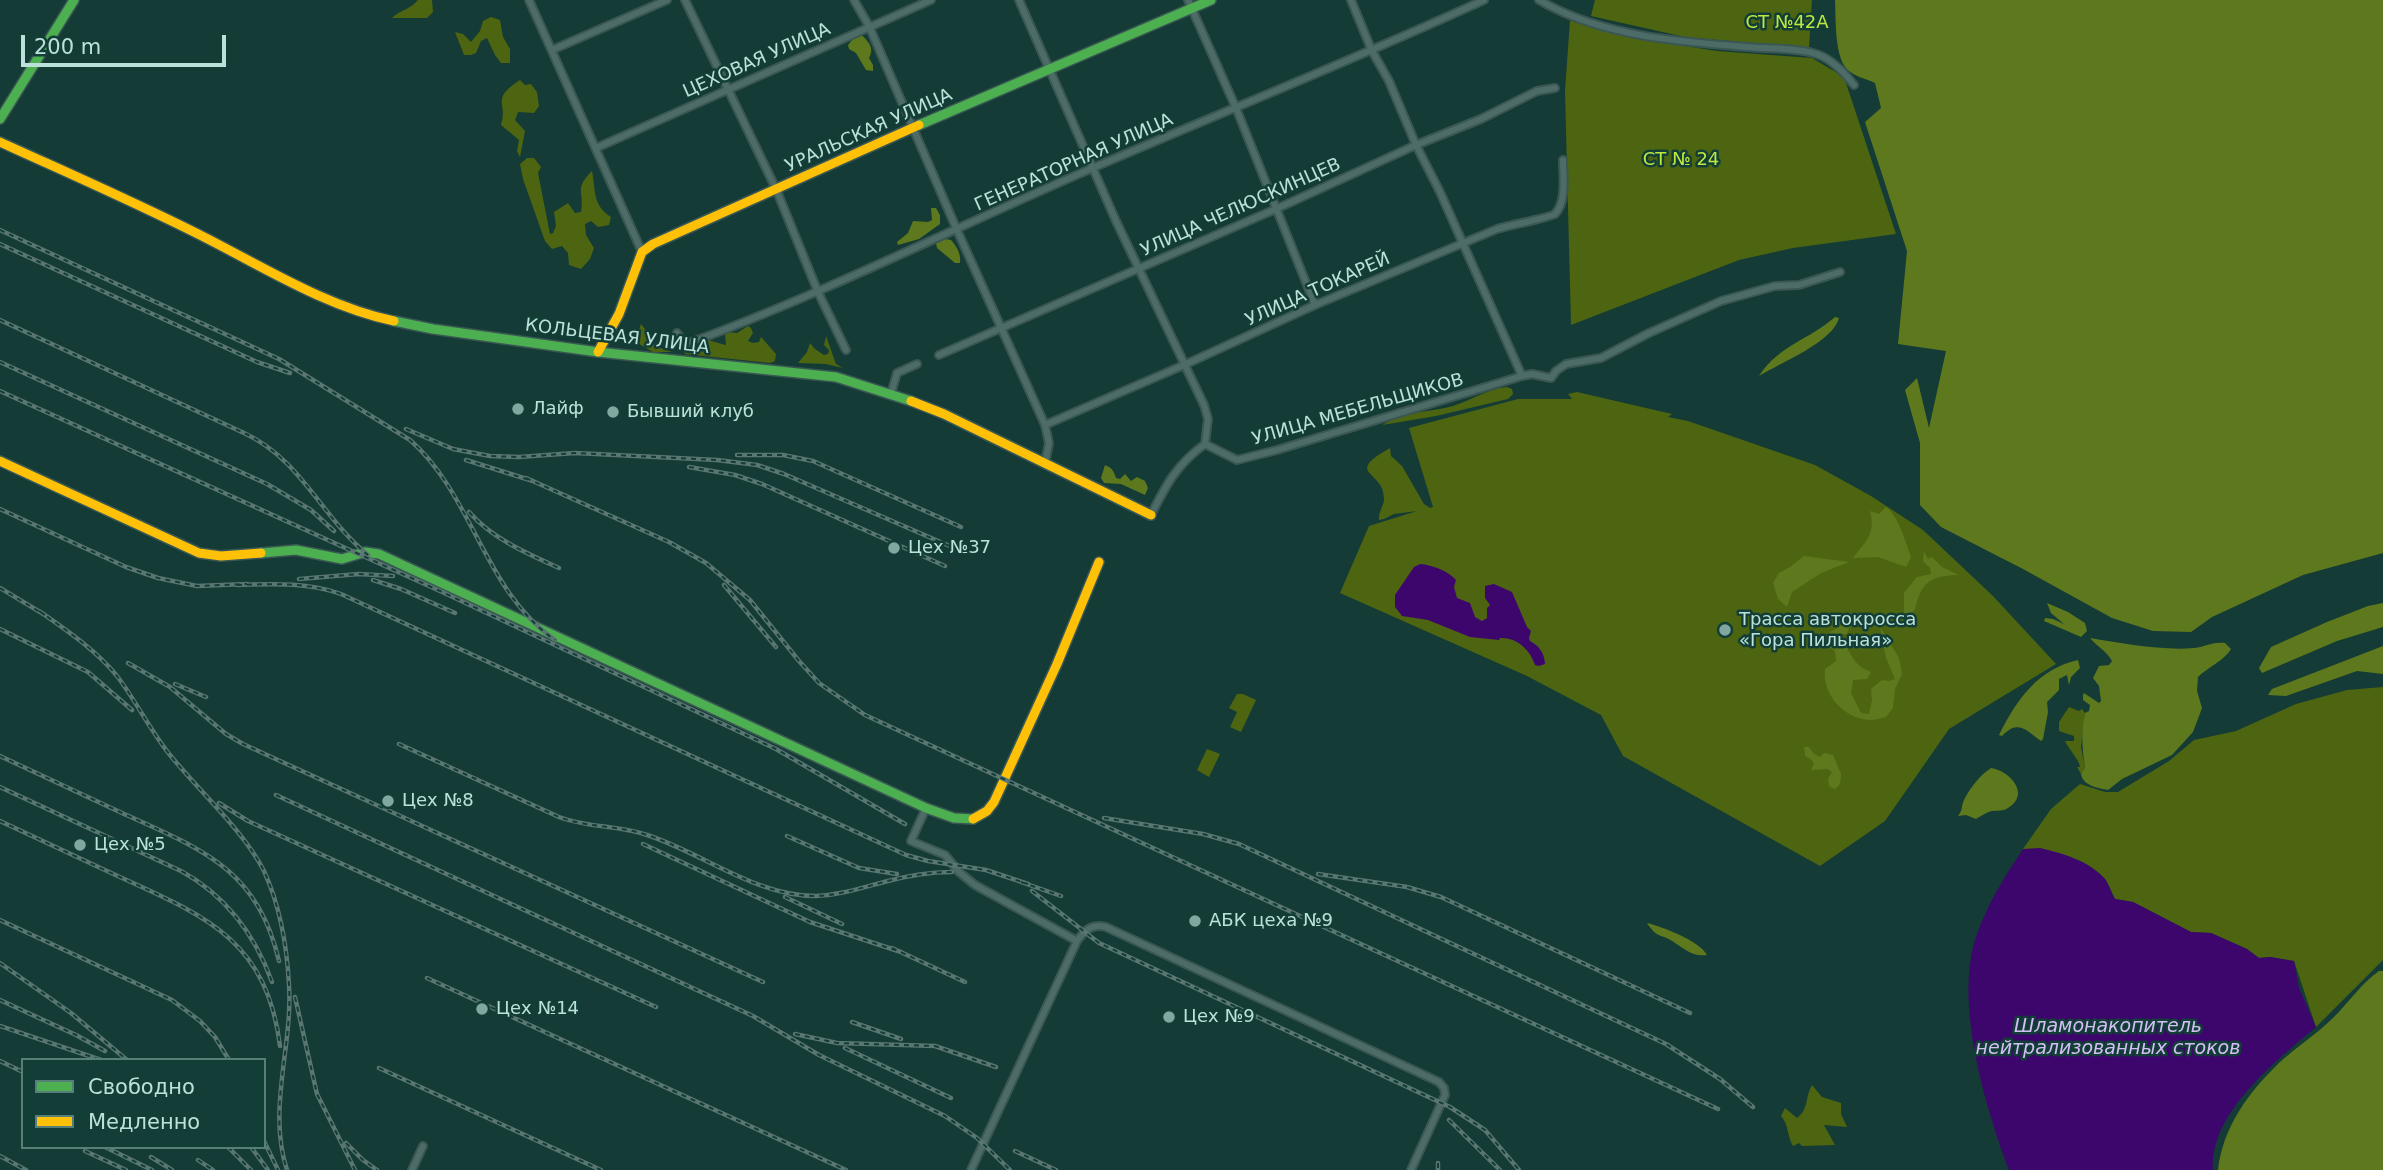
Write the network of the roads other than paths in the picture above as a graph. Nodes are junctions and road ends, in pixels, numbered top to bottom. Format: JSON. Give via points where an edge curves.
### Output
{"nodes":[{"id":1,"x":74,"y":0,"type":"edge"},
{"id":2,"x":529,"y":0,"type":"edge"},
{"id":3,"x":667,"y":0,"type":"edge"},
{"id":4,"x":685,"y":0,"type":"edge"},
{"id":5,"x":855,"y":0,"type":"edge"},
{"id":6,"x":931,"y":0,"type":"edge"},
{"id":7,"x":1019,"y":0,"type":"edge"},
{"id":8,"x":1211,"y":0,"type":"edge"},
{"id":9,"x":1351,"y":0,"type":"edge"},
{"id":10,"x":1484,"y":0,"type":"edge"},
{"id":11,"x":1539,"y":0,"type":"edge"},
{"id":12,"x":1189,"y":4,"type":"edge"},
{"id":13,"x":869,"y":26,"type":"junction"},
{"id":14,"x":552,"y":50,"type":"junction"},
{"id":15,"x":1372,"y":51,"type":"junction"},
{"id":16,"x":1051,"y":69,"type":"junction"},
{"id":17,"x":1854,"y":86,"type":"dead end"},
{"id":18,"x":1555,"y":88,"type":"dead end"},
{"id":19,"x":729,"y":90,"type":"junction"},
{"id":20,"x":1236,"y":108,"type":"junction"},
{"id":21,"x":0,"y":119,"type":"edge"},
{"id":22,"x":912,"y":128,"type":"junction"},
{"id":23,"x":0,"y":142,"type":"edge"},
{"id":24,"x":1416,"y":145,"type":"junction"},
{"id":25,"x":596,"y":148,"type":"junction"},
{"id":26,"x":1563,"y":160,"type":"dead end"},
{"id":27,"x":1094,"y":167,"type":"junction"},
{"id":28,"x":776,"y":189,"type":"junction"},
{"id":29,"x":1276,"y":209,"type":"junction"},
{"id":30,"x":957,"y":230,"type":"junction"},
{"id":31,"x":1462,"y":244,"type":"junction"},
{"id":32,"x":642,"y":252,"type":"junction"},
{"id":33,"x":1139,"y":269,"type":"junction"},
{"id":34,"x":1840,"y":272,"type":"dead end"},
{"id":35,"x":818,"y":292,"type":"junction"},
{"id":36,"x":1315,"y":305,"type":"junction"},
{"id":37,"x":1002,"y":328,"type":"junction"},
{"id":38,"x":677,"y":333,"type":"dead end"},
{"id":39,"x":846,"y":350,"type":"dead end"},
{"id":40,"x":598,"y":352,"type":"junction"},
{"id":41,"x":939,"y":355,"type":"dead end"},
{"id":42,"x":917,"y":364,"type":"dead end"},
{"id":43,"x":1184,"y":365,"type":"junction"},
{"id":44,"x":1522,"y":376,"type":"junction"},
{"id":45,"x":891,"y":394,"type":"junction"},
{"id":46,"x":1045,"y":425,"type":"junction"},
{"id":47,"x":1205,"y":444,"type":"junction"},
{"id":48,"x":0,"y":461,"type":"edge"},
{"id":49,"x":1045,"y":463,"type":"junction"},
{"id":50,"x":1151,"y":515,"type":"joint"},
{"id":51,"x":1099,"y":562,"type":"dead end"},
{"id":52,"x":926,"y":808,"type":"junction"},
{"id":53,"x":1077,"y":941,"type":"junction"},
{"id":54,"x":423,"y":1146,"type":"dead end"},
{"id":55,"x":412,"y":1170,"type":"edge"},
{"id":56,"x":971,"y":1170,"type":"edge"},
{"id":57,"x":1411,"y":1170,"type":"edge"}],
"edges":[{"from":1,"to":21,"type":"street"},
{"from":2,"to":14,"type":"street"},
{"from":3,"to":14,"type":"street"},
{"from":4,"to":19,"type":"street"},
{"from":5,"to":13,"type":"street"},
{"from":6,"to":13,"type":"street","name":"ЦЕХОВАЯ УЛИЦА"},
{"from":7,"to":16,"type":"street"},
{"from":8,"to":12,"type":"street","name":"УРАЛЬСКАЯ УЛИЦА"},
{"from":9,"to":15,"type":"street"},
{"from":10,"to":15,"type":"street","name":"ГЕНЕРАТОРНАЯ УЛИЦА"},
{"from":11,"to":17,"type":"street","via":[[1569,16],[1645,35],[1814,53],[1842,69]]},
{"from":12,"to":16,"type":"street","name":"УРАЛЬСКАЯ УЛИЦА"},
{"from":12,"to":20,"type":"street"},
{"from":13,"to":19,"type":"street","name":"ЦЕХОВАЯ УЛИЦА"},
{"from":13,"to":22,"type":"street"},
{"from":14,"to":25,"type":"street"},
{"from":15,"to":20,"type":"street","name":"ГЕНЕРАТОРНАЯ УЛИЦА"},
{"from":15,"to":24,"type":"street"},
{"from":16,"to":22,"type":"street","name":"УРАЛЬСКАЯ УЛИЦА"},
{"from":16,"to":27,"type":"street"},
{"from":18,"to":24,"type":"street","name":"УЛИЦА ЧЕЛЮСКИНЦЕВ","via":[[1536,90],[1481,120]]},
{"from":19,"to":25,"type":"street","name":"ЦЕХОВАЯ УЛИЦА"},
{"from":19,"to":28,"type":"street"},
{"from":20,"to":27,"type":"street","name":"ГЕНЕРАТОРНАЯ УЛИЦА"},
{"from":20,"to":29,"type":"street"},
{"from":22,"to":28,"type":"street","name":"УРАЛЬСКАЯ УЛИЦА"},
{"from":22,"to":30,"type":"street"},
{"from":23,"to":40,"type":"street","name":"КОЛЬЦЕВАЯ УЛИЦА","via":[[359,312],[421,327]]},
{"from":24,"to":29,"type":"street","name":"УЛИЦА ЧЕЛЮСКИНЦЕВ"},
{"from":24,"to":31,"type":"street"},
{"from":25,"to":32,"type":"street"},
{"from":26,"to":31,"type":"street","name":"УЛИЦА ТОКАРЕЙ","via":[[1563,192],[1554,215],[1497,229]]},
{"from":27,"to":30,"type":"street","name":"ГЕНЕРАТОРНАЯ УЛИЦА"},
{"from":27,"to":33,"type":"street"},
{"from":28,"to":32,"type":"street","name":"УРАЛЬСКАЯ УЛИЦА"},
{"from":28,"to":35,"type":"street"},
{"from":29,"to":33,"type":"street","name":"УЛИЦА ЧЕЛЮСКИНЦЕВ"},
{"from":29,"to":36,"type":"street"},
{"from":30,"to":35,"type":"street","name":"ГЕНЕРАТОРНАЯ УЛИЦА"},
{"from":30,"to":37,"type":"street"},
{"from":31,"to":36,"type":"street","name":"УЛИЦА ТОКАРЕЙ"},
{"from":31,"to":44,"type":"street"},
{"from":32,"to":40,"type":"street","via":[[619,314]]},
{"from":33,"to":37,"type":"street","name":"УЛИЦА ЧЕЛЮСКИНЦЕВ"},
{"from":33,"to":43,"type":"street"},
{"from":34,"to":44,"type":"street","name":"УЛИЦА МЕБЕЛЬЩИКОВ","via":[[1721,302],[1601,358],[1566,364],[1551,378]]},
{"from":35,"to":38,"type":"street","name":"ГЕНЕРАТОРНАЯ УЛИЦА","via":[[692,342],[683,341]]},
{"from":35,"to":39,"type":"street"},
{"from":36,"to":43,"type":"street","name":"УЛИЦА ТОКАРЕЙ"},
{"from":37,"to":41,"type":"street","name":"УЛИЦА ЧЕЛЮСКИНЦЕВ"},
{"from":37,"to":46,"type":"street"},
{"from":40,"to":45,"type":"street","name":"КОЛЬЦЕВАЯ УЛИЦА","via":[[836,377]]},
{"from":42,"to":45,"type":"street","via":[[897,373]]},
{"from":43,"to":46,"type":"street","name":"УЛИЦА ТОКАРЕЙ"},
{"from":43,"to":47,"type":"street","via":[[1207,412]]},
{"from":44,"to":47,"type":"street","name":"УЛИЦА МЕБЕЛЬЩИКОВ","via":[[1237,460]]},
{"from":45,"to":49,"type":"street","name":"КОЛЬЦЕВАЯ УЛИЦА"},
{"from":46,"to":49,"type":"street","via":[[1049,443]]},
{"from":47,"to":50,"type":"street","name":"КОЛЬЦЕВАЯ УЛИЦА","via":[[1175,470]]},
{"from":48,"to":52,"type":"street","via":[[199,553],[221,556],[284,550],[335,559],[365,552],[379,554]]},
{"from":49,"to":50,"type":"street","name":"КОЛЬЦЕВАЯ УЛИЦА"},
{"from":51,"to":52,"type":"street","via":[[988,811],[965,821]]},
{"from":52,"to":53,"type":"street","via":[[911,841],[944,855],[975,885]]},
{"from":53,"to":56,"type":"street"},
{"from":53,"to":57,"type":"street","via":[[1092,926],[1106,927],[1439,1082],[1445,1095]]},
{"from":54,"to":55,"type":"street"}]}
